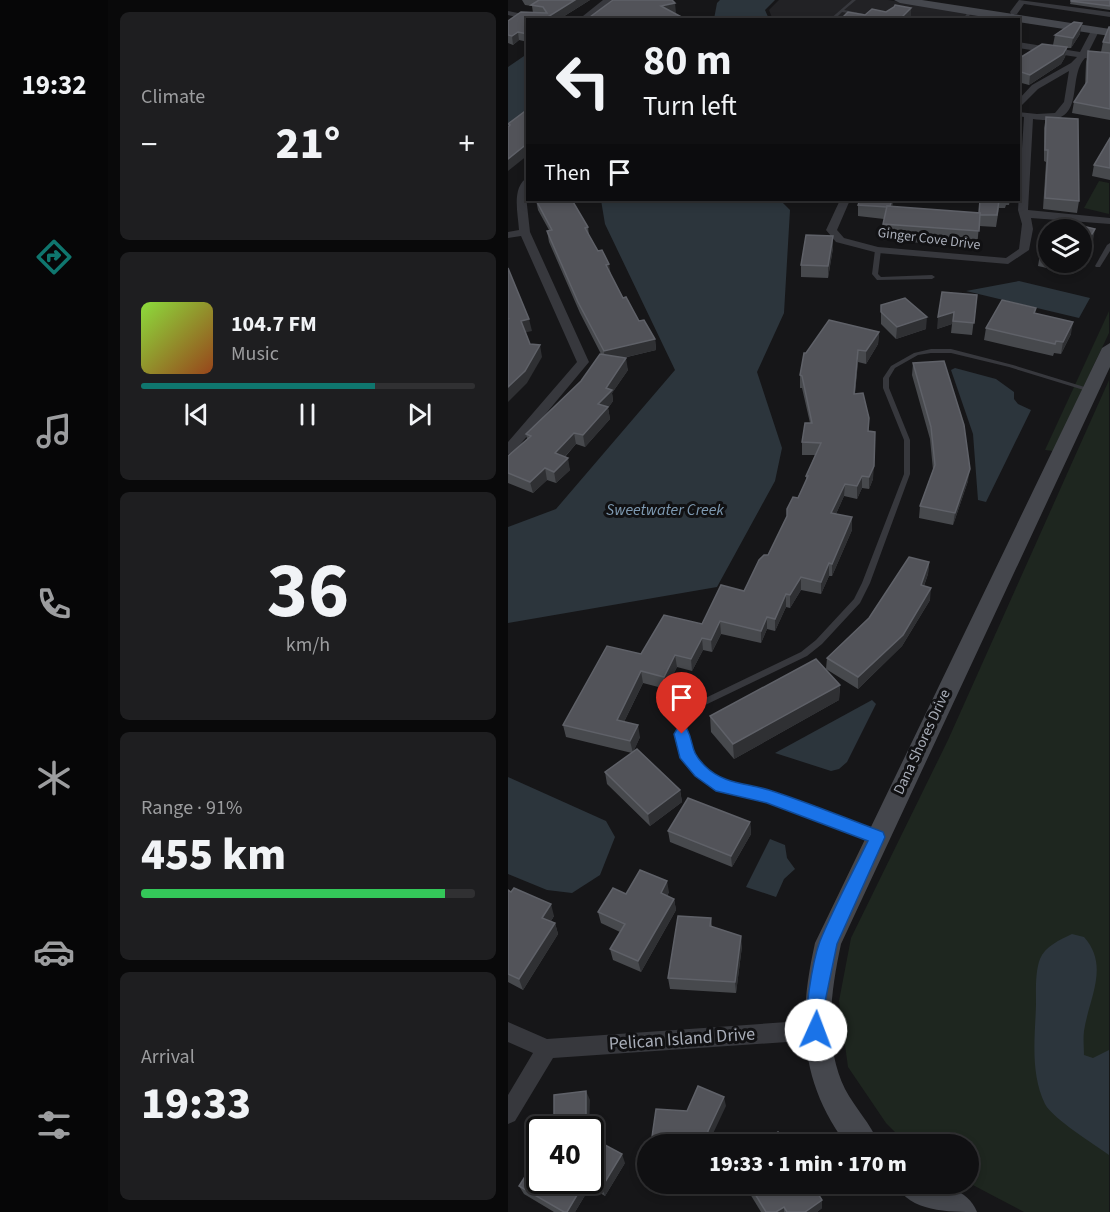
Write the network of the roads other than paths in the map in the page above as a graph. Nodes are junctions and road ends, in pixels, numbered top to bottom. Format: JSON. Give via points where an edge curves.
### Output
{"nodes":[{"id":1,"x":608,"y":0,"type":"edge"},
{"id":2,"x":854,"y":0,"type":"edge"},
{"id":3,"x":900,"y":0,"type":"edge"},
{"id":4,"x":941,"y":0,"type":"edge"},
{"id":5,"x":1022,"y":0,"type":"edge"},
{"id":6,"x":841,"y":11,"type":"junction"},
{"id":7,"x":508,"y":13,"type":"edge"},
{"id":8,"x":1011,"y":15,"type":"junction"},
{"id":9,"x":1110,"y":15,"type":"edge"},
{"id":10,"x":967,"y":16,"type":"edge"},
{"id":11,"x":533,"y":18,"type":"edge"},
{"id":12,"x":585,"y":18,"type":"edge"},
{"id":13,"x":833,"y":18,"type":"edge"},
{"id":14,"x":880,"y":18,"type":"edge"},
{"id":15,"x":1110,"y":26,"type":"edge"},
{"id":16,"x":1095,"y":31,"type":"junction"},
{"id":17,"x":1110,"y":33,"type":"edge"},
{"id":18,"x":1020,"y":45,"type":"edge"},
{"id":19,"x":1083,"y":55,"type":"junction"},
{"id":20,"x":1110,"y":59,"type":"edge"},
{"id":21,"x":1074,"y":65,"type":"junction"},
{"id":22,"x":1020,"y":104,"type":"edge"},
{"id":23,"x":1024,"y":114,"type":"edge"},
{"id":24,"x":526,"y":185,"type":"edge"},
{"id":25,"x":845,"y":201,"type":"edge"},
{"id":26,"x":1026,"y":214,"type":"junction"},
{"id":27,"x":1110,"y":221,"type":"edge"},
{"id":28,"x":525,"y":232,"type":"junction"},
{"id":29,"x":508,"y":235,"type":"edge"},
{"id":30,"x":1110,"y":245,"type":"edge"},
{"id":31,"x":878,"y":250,"type":"junction"},
{"id":32,"x":1098,"y":266,"type":"dead end"},
{"id":33,"x":932,"y":277,"type":"dead end"},
{"id":34,"x":1110,"y":348,"type":"edge"},
{"id":35,"x":1089,"y":390,"type":"junction"},
{"id":36,"x":508,"y":450,"type":"edge"},
{"id":37,"x":877,"y":837,"type":"junction"},
{"id":38,"x":816,"y":1030,"type":"junction"},
{"id":39,"x":508,"y":1032,"type":"edge"},
{"id":40,"x":547,"y":1049,"type":"junction"},
{"id":41,"x":508,"y":1114,"type":"edge"},
{"id":42,"x":856,"y":1134,"type":"edge"},
{"id":43,"x":929,"y":1194,"type":"edge"},
{"id":44,"x":962,"y":1212,"type":"edge"}],
"edges":[{"from":1,"to":12,"type":"street"},
{"from":2,"to":6,"type":"lane"},
{"from":3,"to":10,"type":"street"},
{"from":4,"to":8,"type":"street"},
{"from":5,"to":8,"type":"street"},
{"from":5,"to":9,"type":"street"},
{"from":6,"to":13,"type":"lane"},
{"from":6,"to":14,"type":"lane"},
{"from":7,"to":11,"type":"street"},
{"from":8,"to":10,"type":"street"},
{"from":8,"to":15,"type":"street"},
{"from":8,"to":16,"type":"street"},
{"from":16,"to":17,"type":"street"},
{"from":16,"to":19,"type":"street"},
{"from":18,"to":19,"type":"street"},
{"from":19,"to":20,"type":"street"},
{"from":19,"to":21,"type":"street"},
{"from":21,"to":22,"type":"street","via":[[1035,87]]},
{"from":21,"to":23,"type":"street","name":"Ginger Cove Drive","via":[[1073,95],[1063,112],[1051,117]]},
{"from":23,"to":26,"type":"street","name":"Ginger Cove Drive"},
{"from":24,"to":28,"type":"street","via":[[521,196]]},
{"from":25,"to":31,"type":"street","name":"Ginger Cove Drive","via":[[831,230],[840,240]]},
{"from":26,"to":27,"type":"street"},
{"from":26,"to":31,"type":"street","name":"Ginger Cove Drive","via":[[1024,250],[1008,261]]},
{"from":28,"to":29,"type":"street"},
{"from":28,"to":36,"type":"street","via":[[583,362]]},
{"from":30,"to":32,"type":"lane"},
{"from":31,"to":33,"type":"lane","via":[[875,274],[879,279]]},
{"from":34,"to":35,"type":"street","name":"Dana Shores Drive"},
{"from":35,"to":37,"type":"street","name":"Dana Shores Drive"},
{"from":35,"to":37,"type":"lane","via":[[951,351],[916,354],[893,367],[886,378],[886,388],[907,440],[907,474],[857,601],[804,654],[696,706],[686,717],[682,734],[686,754],[721,787],[768,796]]},
{"from":37,"to":38,"type":"street","name":"Dana Shores Drive","via":[[828,943],[818,992]]},
{"from":38,"to":40,"type":"street","name":"Pelican Island Drive"},
{"from":38,"to":42,"type":"street","name":"Dana Shores Drive","via":[[827,1083]]},
{"from":39,"to":40,"type":"street","name":"Pelican Island Drive"},
{"from":40,"to":41,"type":"street"},
{"from":43,"to":44,"type":"street"}]}
